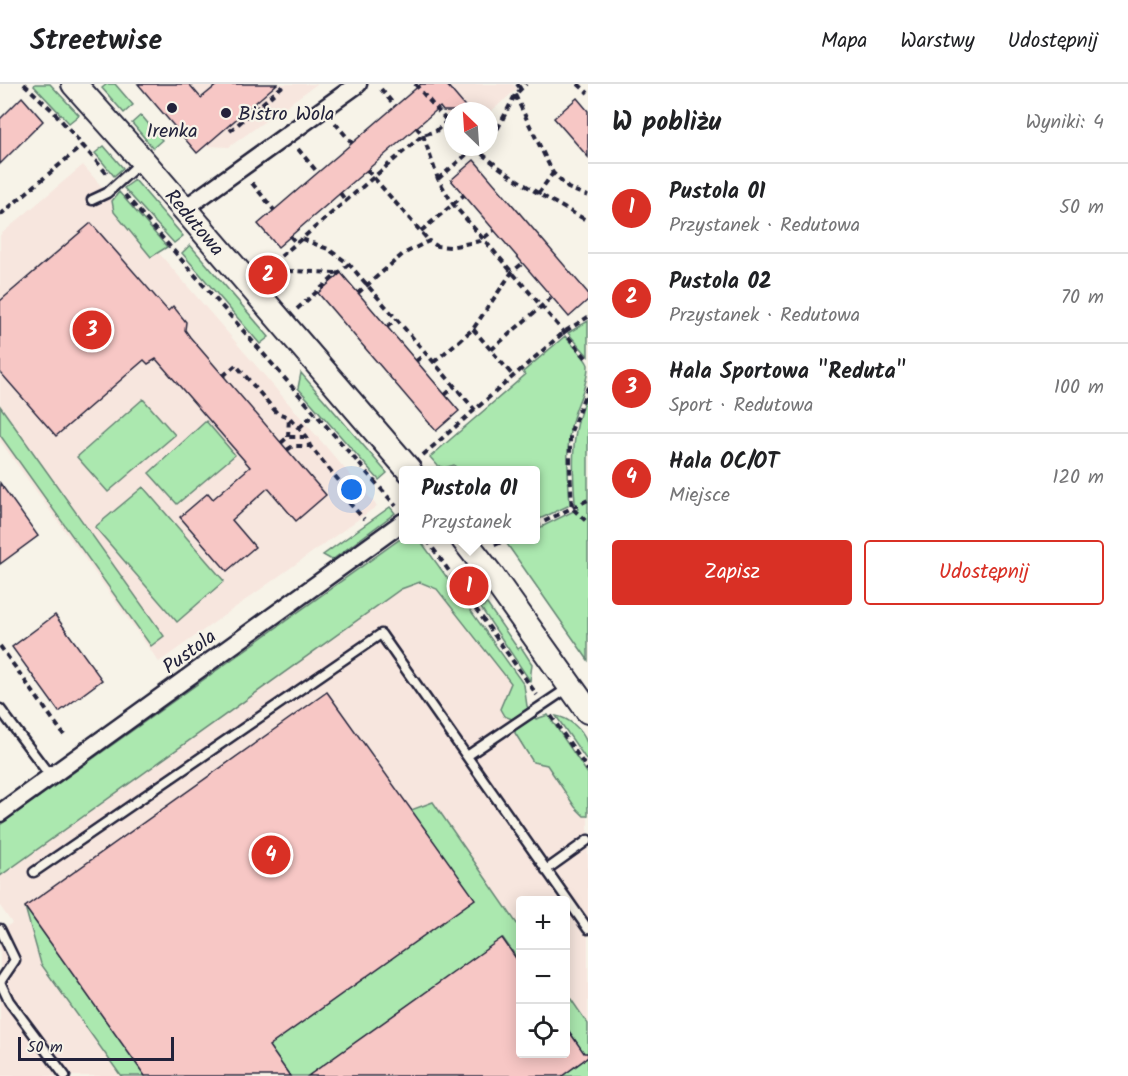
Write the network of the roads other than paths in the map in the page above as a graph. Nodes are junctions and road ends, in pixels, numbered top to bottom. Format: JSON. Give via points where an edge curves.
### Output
{"nodes":[{"id":1,"x":74,"y":84,"type":"edge"},
{"id":2,"x":358,"y":84,"type":"edge"},
{"id":3,"x":143,"y":161,"type":"junction"},
{"id":4,"x":92,"y":200,"type":"dead end"},
{"id":5,"x":184,"y":209,"type":"junction"},
{"id":6,"x":416,"y":463,"type":"edge"},
{"id":7,"x":399,"y":525,"type":"edge"},
{"id":8,"x":467,"y":544,"type":"edge"},
{"id":9,"x":570,"y":686,"type":"junction"},
{"id":10,"x":0,"y":709,"type":"edge"},
{"id":11,"x":588,"y":711,"type":"edge"},
{"id":12,"x":467,"y":756,"type":"junction"},
{"id":13,"x":51,"y":777,"type":"junction"},
{"id":14,"x":0,"y":813,"type":"edge"},
{"id":15,"x":588,"y":840,"type":"edge"},
{"id":16,"x":546,"y":870,"type":"junction"},
{"id":17,"x":34,"y":872,"type":"dead end"},
{"id":18,"x":0,"y":929,"type":"edge"},
{"id":19,"x":588,"y":929,"type":"edge"},
{"id":20,"x":65,"y":1076,"type":"edge"}],
"edges":[{"from":1,"to":3,"type":"street","name":"Redutowa"},
{"from":2,"to":5,"type":"street"},
{"from":3,"to":4,"type":"lane","via":[[107,193]]},
{"from":3,"to":5,"type":"street","name":"Redutowa"},
{"from":5,"to":6,"type":"street","name":"Redutowa"},
{"from":7,"to":13,"type":"street","name":"Pustola"},
{"from":8,"to":9,"type":"street"},
{"from":9,"to":11,"type":"street"},
{"from":9,"to":12,"type":"lane"},
{"from":10,"to":13,"type":"lane"},
{"from":12,"to":16,"type":"lane"},
{"from":12,"to":17,"type":"lane","via":[[381,634]]},
{"from":13,"to":14,"type":"street","name":"Pustola"},
{"from":15,"to":16,"type":"lane"},
{"from":16,"to":19,"type":"lane"},
{"from":18,"to":20,"type":"lane","via":[[15,960],[0,982],[9,1001]]}]}
